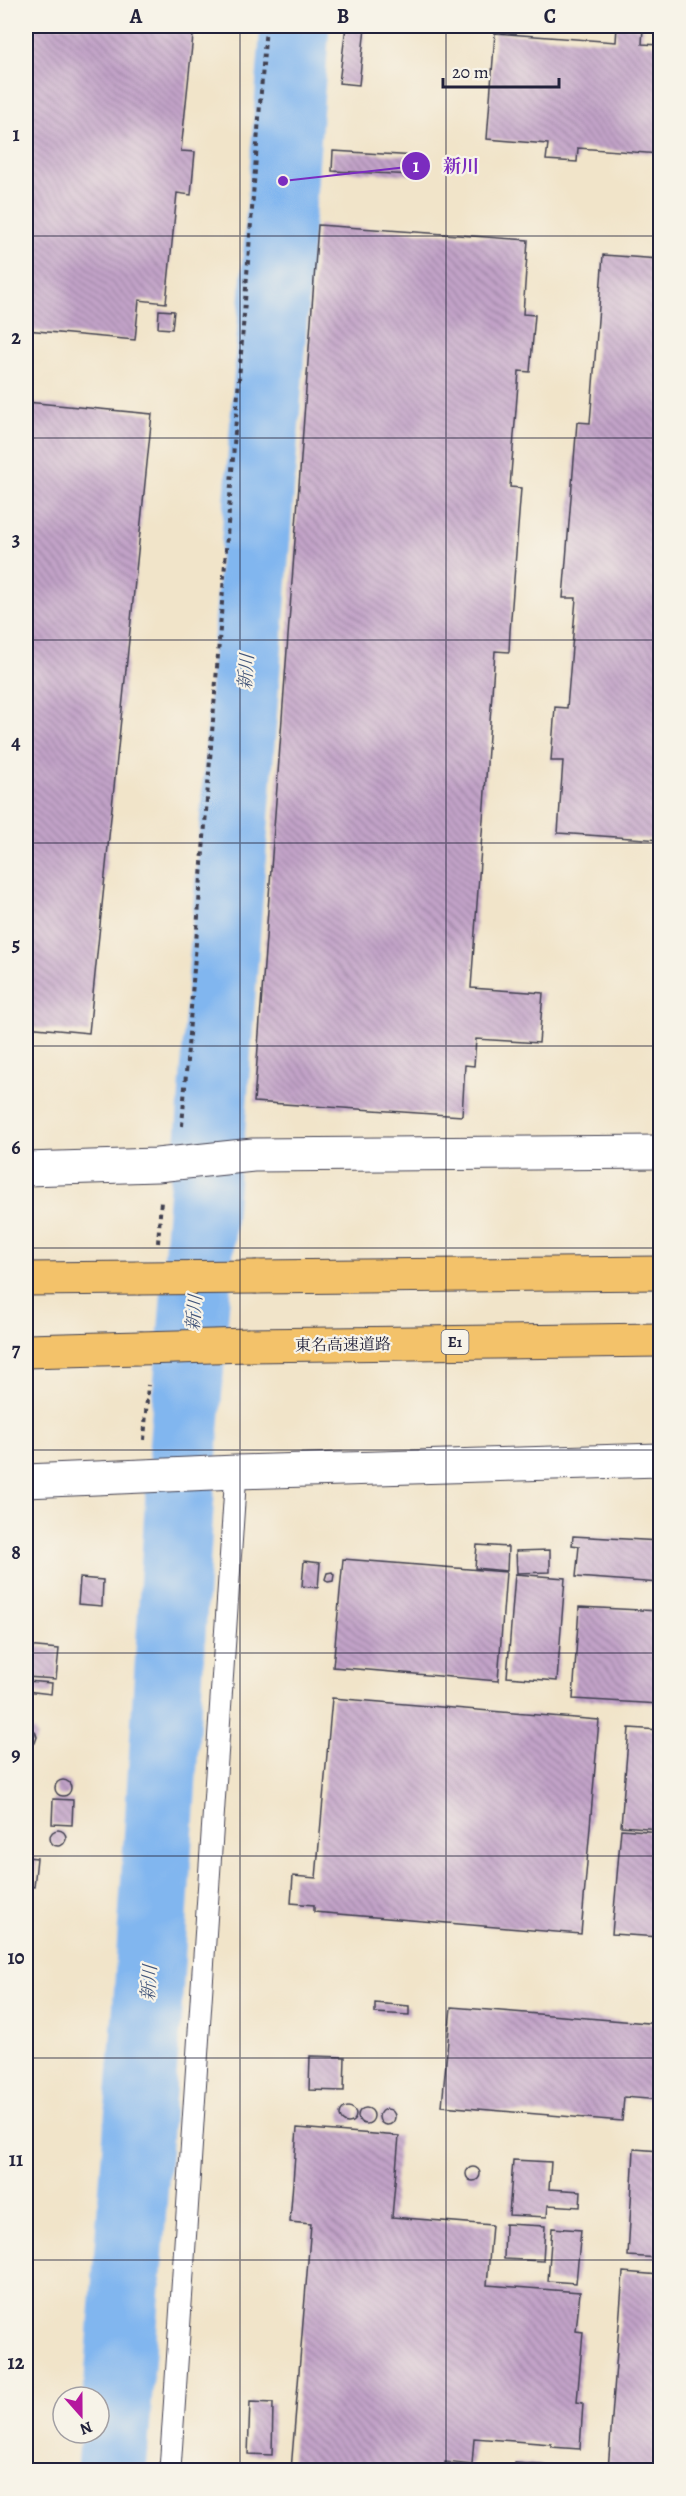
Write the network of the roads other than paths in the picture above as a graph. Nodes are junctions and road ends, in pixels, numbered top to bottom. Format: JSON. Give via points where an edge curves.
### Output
{"nodes":[{"id":1,"x":660,"y":1152,"type":"edge"},
{"id":2,"x":26,"y":1168,"type":"edge"},
{"id":3,"x":660,"y":1273,"type":"edge"},
{"id":4,"x":26,"y":1279,"type":"edge"},
{"id":5,"x":660,"y":1340,"type":"edge"},
{"id":6,"x":26,"y":1351,"type":"edge"},
{"id":7,"x":660,"y":1460,"type":"edge"},
{"id":8,"x":236,"y":1472,"type":"junction"},
{"id":9,"x":26,"y":1481,"type":"edge"},
{"id":10,"x":170,"y":2470,"type":"edge"}],
"edges":[{"from":1,"to":2,"type":"street","via":[[253,1155],[179,1163]]},
{"from":3,"to":4,"type":"highway","bridge":true},
{"from":5,"to":6,"type":"highway","name":"東名高速道路","number":"E1","bridge":true},
{"from":7,"to":8,"type":"street"},
{"from":8,"to":9,"type":"street"},
{"from":8,"to":10,"type":"lane"}]}
